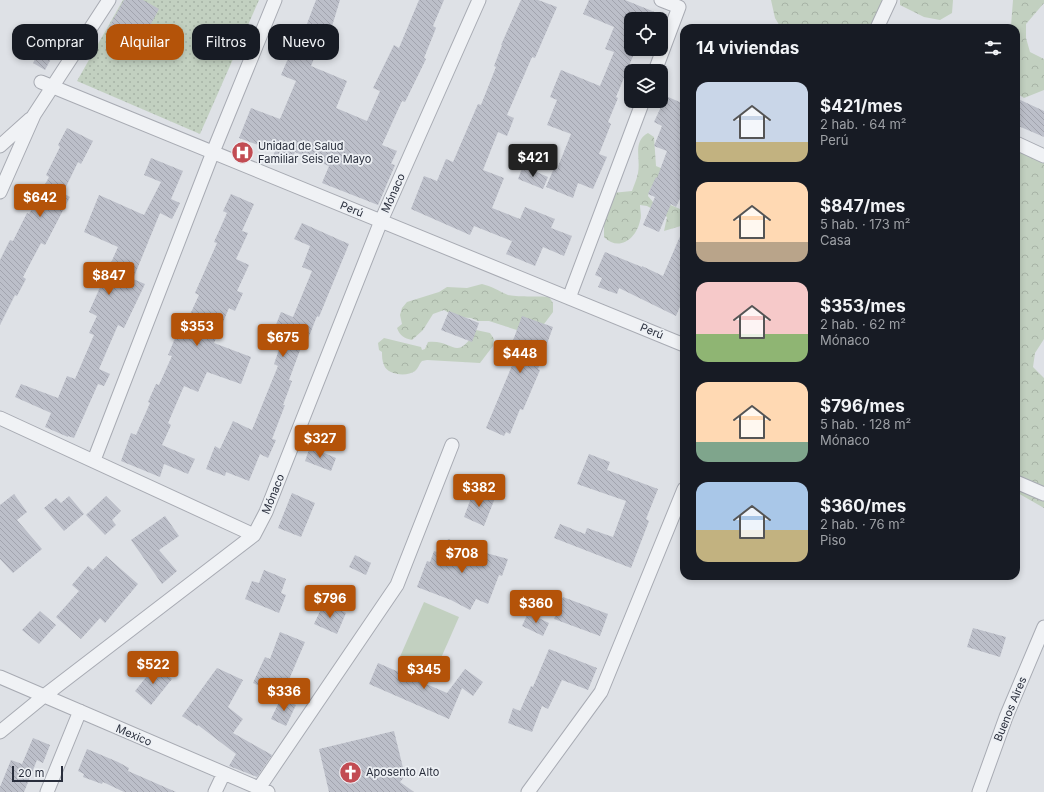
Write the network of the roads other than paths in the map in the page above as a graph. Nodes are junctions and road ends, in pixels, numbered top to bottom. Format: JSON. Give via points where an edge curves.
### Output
{"nodes":[{"id":1,"x":109,"y":0,"type":"edge"},
{"id":2,"x":275,"y":0,"type":"edge"},
{"id":3,"x":479,"y":0,"type":"edge"},
{"id":4,"x":661,"y":0,"type":"edge"},
{"id":5,"x":890,"y":0,"type":"edge"},
{"id":6,"x":879,"y":24,"type":"edge"},
{"id":7,"x":658,"y":64,"type":"edge"},
{"id":8,"x":47,"y":85,"type":"junction"},
{"id":9,"x":640,"y":108,"type":"edge"},
{"id":10,"x":34,"y":115,"type":"junction"},
{"id":11,"x":1020,"y":145,"type":"edge"},
{"id":12,"x":0,"y":146,"type":"edge"},
{"id":13,"x":213,"y":152,"type":"junction"},
{"id":14,"x":1044,"y":156,"type":"edge"},
{"id":15,"x":0,"y":192,"type":"edge"},
{"id":16,"x":381,"y":221,"type":"junction"},
{"id":17,"x":569,"y":298,"type":"junction"},
{"id":18,"x":680,"y":343,"type":"edge"},
{"id":19,"x":0,"y":418,"type":"edge"},
{"id":20,"x":452,"y":445,"type":"dead end"},
{"id":21,"x":94,"y":460,"type":"junction"},
{"id":22,"x":1020,"y":484,"type":"edge"},
{"id":23,"x":1044,"y":494,"type":"edge"},
{"id":24,"x":680,"y":499,"type":"edge"},
{"id":25,"x":254,"y":535,"type":"junction"},
{"id":26,"x":1044,"y":627,"type":"edge"},
{"id":27,"x":0,"y":677,"type":"edge"},
{"id":28,"x":44,"y":696,"type":"junction"},
{"id":29,"x":80,"y":711,"type":"junction"},
{"id":30,"x":0,"y":732,"type":"edge"},
{"id":31,"x":224,"y":773,"type":"junction"},
{"id":32,"x":264,"y":790,"type":"edge"},
{"id":33,"x":47,"y":792,"type":"edge"},
{"id":34,"x":215,"y":792,"type":"edge"},
{"id":35,"x":528,"y":792,"type":"edge"},
{"id":36,"x":979,"y":792,"type":"edge"}],
"edges":[{"from":1,"to":8,"type":"street"},
{"from":2,"to":13,"type":"street"},
{"from":3,"to":16,"type":"street","name":"Mónaco"},
{"from":4,"to":7,"type":"street","via":[[678,7]]},
{"from":5,"to":6,"type":"street"},
{"from":8,"to":10,"type":"street"},
{"from":8,"to":13,"type":"street","name":"Perú"},
{"from":9,"to":17,"type":"street"},
{"from":10,"to":12,"type":"street"},
{"from":10,"to":15,"type":"street"},
{"from":11,"to":14,"type":"street"},
{"from":13,"to":16,"type":"street","name":"Perú"},
{"from":13,"to":21,"type":"street"},
{"from":16,"to":17,"type":"street","name":"Perú"},
{"from":16,"to":25,"type":"street","name":"Mónaco","via":[[266,512]]},
{"from":17,"to":18,"type":"street","name":"Perú"},
{"from":19,"to":21,"type":"street"},
{"from":20,"to":32,"type":"street","via":[[397,585]]},
{"from":21,"to":25,"type":"street"},
{"from":22,"to":23,"type":"street"},
{"from":24,"to":35,"type":"street","via":[[600,692]]},
{"from":25,"to":28,"type":"street","name":"Mónaco"},
{"from":26,"to":36,"type":"street","name":"Buenos Aires","via":[[1006,717]]},
{"from":27,"to":28,"type":"street","name":"Mexico"},
{"from":28,"to":29,"type":"street","name":"Mexico"},
{"from":28,"to":30,"type":"street","name":"Mónaco"},
{"from":29,"to":31,"type":"street","name":"Mexico"},
{"from":29,"to":33,"type":"street"},
{"from":31,"to":32,"type":"street","name":"Mexico"},
{"from":31,"to":34,"type":"street"}]}
